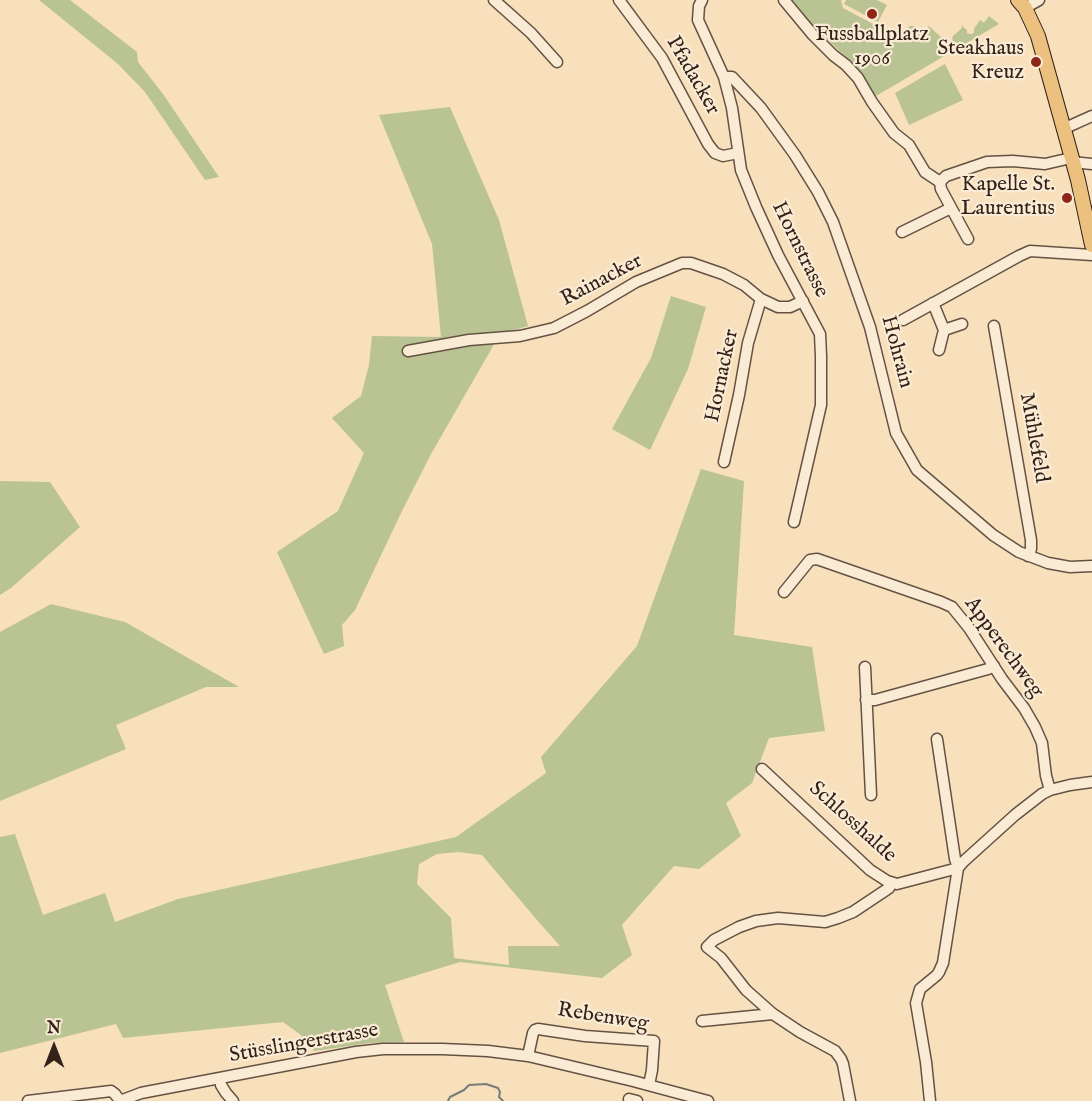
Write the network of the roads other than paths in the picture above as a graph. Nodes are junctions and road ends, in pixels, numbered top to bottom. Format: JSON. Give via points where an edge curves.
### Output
{"nodes":[{"id":1,"x":494,"y":0,"type":"edge"},
{"id":2,"x":619,"y":0,"type":"edge"},
{"id":3,"x":702,"y":0,"type":"edge"},
{"id":4,"x":784,"y":0,"type":"edge"},
{"id":5,"x":1039,"y":0,"type":"edge"},
{"id":6,"x":1022,"y":4,"type":"edge"},
{"id":7,"x":557,"y":62,"type":"dead end"},
{"id":8,"x":724,"y":76,"type":"junction"},
{"id":9,"x":1092,"y":117,"type":"edge"},
{"id":10,"x":1063,"y":129,"type":"junction"},
{"id":11,"x":738,"y":153,"type":"junction"},
{"id":12,"x":1072,"y":160,"type":"junction"},
{"id":13,"x":1092,"y":164,"type":"edge"},
{"id":14,"x":940,"y":182,"type":"junction"},
{"id":15,"x":951,"y":208,"type":"junction"},
{"id":16,"x":902,"y":232,"type":"dead end"},
{"id":17,"x":968,"y":239,"type":"dead end"},
{"id":18,"x":1092,"y":245,"type":"edge"},
{"id":19,"x":1092,"y":255,"type":"edge"},
{"id":20,"x":761,"y":298,"type":"junction"},
{"id":21,"x":803,"y":301,"type":"junction"},
{"id":22,"x":933,"y":303,"type":"junction"},
{"id":23,"x":903,"y":320,"type":"dead end"},
{"id":24,"x":962,"y":324,"type":"dead end"},
{"id":25,"x":994,"y":326,"type":"dead end"},
{"id":26,"x":944,"y":330,"type":"junction"},
{"id":27,"x":939,"y":350,"type":"dead end"},
{"id":28,"x":408,"y":351,"type":"dead end"},
{"id":29,"x":724,"y":462,"type":"dead end"},
{"id":30,"x":795,"y":522,"type":"dead end"},
{"id":31,"x":1028,"y":556,"type":"junction"},
{"id":32,"x":1092,"y":566,"type":"edge"},
{"id":33,"x":783,"y":592,"type":"dead end"},
{"id":34,"x":994,"y":666,"type":"junction"},
{"id":35,"x":865,"y":667,"type":"dead end"},
{"id":36,"x":866,"y":700,"type":"junction"},
{"id":37,"x":937,"y":739,"type":"dead end"},
{"id":38,"x":762,"y":769,"type":"dead end"},
{"id":39,"x":1092,"y":782,"type":"edge"},
{"id":40,"x":1050,"y":790,"type":"junction"},
{"id":41,"x":871,"y":795,"type":"dead end"},
{"id":42,"x":958,"y":868,"type":"junction"},
{"id":43,"x":892,"y":884,"type":"junction"},
{"id":44,"x":773,"y":1014,"type":"junction"},
{"id":45,"x":702,"y":1021,"type":"dead end"},
{"id":46,"x":528,"y":1056,"type":"junction"},
{"id":47,"x":220,"y":1078,"type":"junction"},
{"id":48,"x":649,"y":1085,"type":"junction"},
{"id":49,"x":679,"y":1097,"type":"edge"},
{"id":50,"x":28,"y":1101,"type":"edge"},
{"id":51,"x":120,"y":1101,"type":"edge"},
{"id":52,"x":233,"y":1101,"type":"edge"},
{"id":53,"x":708,"y":1101,"type":"edge"},
{"id":54,"x":850,"y":1101,"type":"edge"},
{"id":55,"x":930,"y":1101,"type":"edge"}],
"edges":[{"from":1,"to":7,"type":"street"},
{"from":2,"to":11,"type":"street","name":"Pfadacker","via":[[662,58],[715,153]]},
{"from":3,"to":8,"type":"street","name":"Hornstrasse","via":[[698,20]]},
{"from":4,"to":14,"type":"street","via":[[813,35],[858,78],[894,133],[909,146],[926,172]]},
{"from":5,"to":6,"type":"street"},
{"from":6,"to":10,"type":"main road","via":[[1038,36]]},
{"from":8,"to":11,"type":"street","name":"Hornstrasse"},
{"from":8,"to":31,"type":"street","name":"Hohrain","via":[[732,77],[761,108],[795,155],[833,222],[870,327],[896,433],[917,470],[993,536]]},
{"from":9,"to":10,"type":"street"},
{"from":10,"to":12,"type":"main road"},
{"from":11,"to":21,"type":"street","name":"Hornstrasse","via":[[756,207]]},
{"from":12,"to":13,"type":"street"},
{"from":12,"to":14,"type":"street","via":[[1045,164],[987,162],[946,176]]},
{"from":12,"to":18,"type":"main road"},
{"from":14,"to":15,"type":"street"},
{"from":15,"to":16,"type":"street"},
{"from":15,"to":17,"type":"street"},
{"from":19,"to":22,"type":"street","via":[[1030,251]]},
{"from":20,"to":21,"type":"street","name":"Rainacker","via":[[778,307]]},
{"from":20,"to":28,"type":"street","name":"Rainacker","via":[[723,274],[682,263],[636,282],[554,328]]},
{"from":20,"to":29,"type":"street","name":"Hornacker"},
{"from":21,"to":30,"type":"street","name":"Hornstrasse","via":[[820,334],[821,405]]},
{"from":22,"to":23,"type":"street"},
{"from":22,"to":26,"type":"street"},
{"from":24,"to":26,"type":"street"},
{"from":25,"to":31,"type":"street","name":"Mühlefeld","via":[[1031,540]]},
{"from":26,"to":27,"type":"street"},
{"from":31,"to":32,"type":"street","name":"Hohrain","via":[[1070,567]]},
{"from":33,"to":34,"type":"street","name":"Apperechweg","via":[[810,561],[817,560],[941,602],[960,616]]},
{"from":34,"to":36,"type":"street"},
{"from":34,"to":40,"type":"street","name":"Apperechweg","via":[[1035,727],[1042,743]]},
{"from":35,"to":36,"type":"street"},
{"from":36,"to":41,"type":"street"},
{"from":37,"to":42,"type":"street"},
{"from":38,"to":43,"type":"street","name":"Schlosshalde","via":[[870,870]]},
{"from":39,"to":40,"type":"street"},
{"from":40,"to":42,"type":"street","via":[[1015,815]]},
{"from":42,"to":43,"type":"street","name":"Schlosshalde"},
{"from":42,"to":55,"type":"street","via":[[942,963],[937,975],[920,988],[916,1003]]},
{"from":43,"to":44,"type":"street","via":[[838,918],[767,918],[714,940],[708,947]]},
{"from":44,"to":45,"type":"street"},
{"from":44,"to":54,"type":"street","via":[[835,1051],[843,1064]]},
{"from":46,"to":47,"type":"street","name":"Stüsslingerstrasse","via":[[479,1050],[383,1050],[329,1056]]},
{"from":46,"to":48,"type":"street","name":"Stüsslingerstrasse"},
{"from":46,"to":48,"type":"street","name":"Rebenweg","via":[[533,1033],[538,1029],[654,1041]]},
{"from":47,"to":51,"type":"street","name":"Stüsslingerstrasse","via":[[141,1093]]},
{"from":47,"to":52,"type":"street"},
{"from":48,"to":49,"type":"street","name":"Stüsslingerstrasse"},
{"from":49,"to":53,"type":"street","name":"Stüsslingerstrasse"},
{"from":50,"to":51,"type":"street","via":[[111,1091]]}]}
